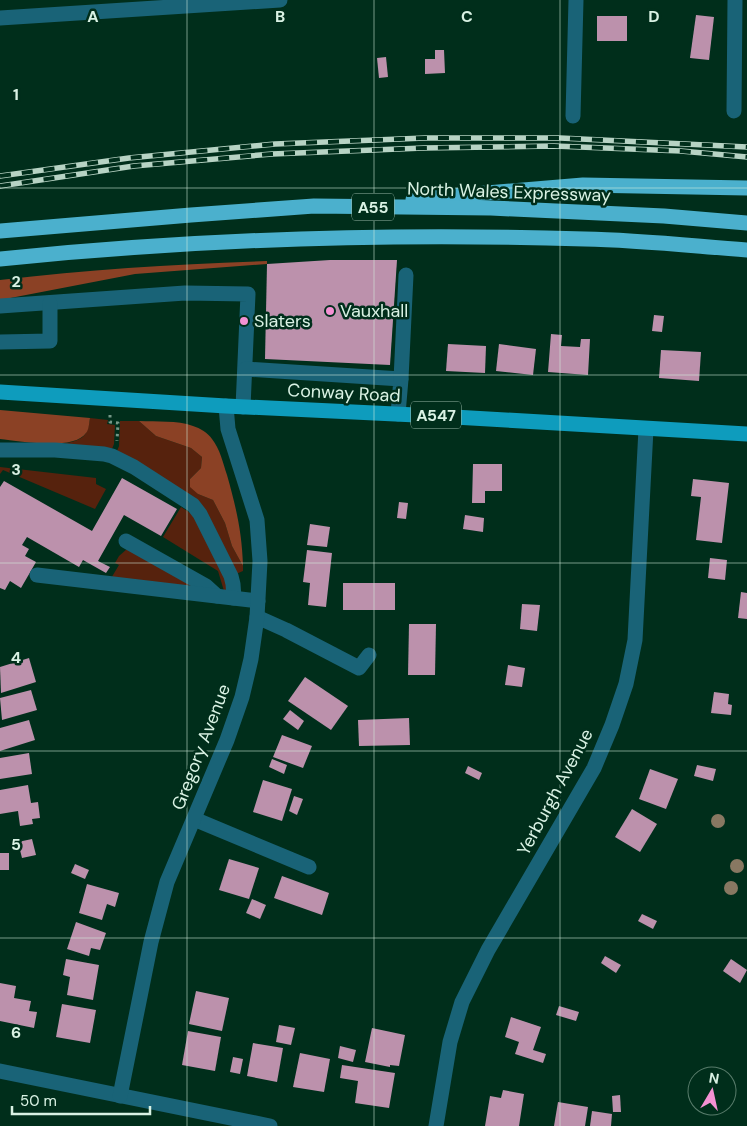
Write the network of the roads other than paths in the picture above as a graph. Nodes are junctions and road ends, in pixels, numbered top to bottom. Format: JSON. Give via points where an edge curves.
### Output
{"nodes":[{"id":1,"x":280,"y":0,"type":"edge"},
{"id":2,"x":576,"y":0,"type":"edge"},
{"id":3,"x":735,"y":0,"type":"edge"},
{"id":4,"x":147,"y":4,"type":"edge"},
{"id":5,"x":0,"y":18,"type":"edge"},
{"id":6,"x":734,"y":111,"type":"dead end"},
{"id":7,"x":573,"y":116,"type":"dead end"},
{"id":8,"x":747,"y":188,"type":"edge"},
{"id":9,"x":314,"y":206,"type":"junction"},
{"id":10,"x":747,"y":223,"type":"edge"},
{"id":11,"x":0,"y":232,"type":"edge"},
{"id":12,"x":747,"y":250,"type":"edge"},
{"id":13,"x":0,"y":259,"type":"edge"},
{"id":14,"x":406,"y":275,"type":"dead end"},
{"id":15,"x":50,"y":303,"type":"junction"},
{"id":16,"x":0,"y":306,"type":"edge"},
{"id":17,"x":0,"y":342,"type":"edge"},
{"id":18,"x":246,"y":369,"type":"junction"},
{"id":19,"x":401,"y":379,"type":"junction"},
{"id":20,"x":0,"y":392,"type":"edge"},
{"id":21,"x":226,"y":406,"type":"junction"},
{"id":22,"x":243,"y":407,"type":"junction"},
{"id":23,"x":398,"y":414,"type":"junction"},
{"id":24,"x":646,"y":429,"type":"junction"},
{"id":25,"x":747,"y":434,"type":"edge"},
{"id":26,"x":0,"y":450,"type":"edge"},
{"id":27,"x":126,"y":541,"type":"dead end"},
{"id":28,"x":37,"y":575,"type":"dead end"},
{"id":29,"x":217,"y":596,"type":"junction"},
{"id":30,"x":234,"y":598,"type":"junction"},
{"id":31,"x":258,"y":601,"type":"junction"},
{"id":32,"x":257,"y":617,"type":"junction"},
{"id":33,"x":369,"y":655,"type":"dead end"},
{"id":34,"x":194,"y":819,"type":"junction"},
{"id":35,"x":309,"y":867,"type":"dead end"},
{"id":36,"x":0,"y":1071,"type":"edge"},
{"id":37,"x":120,"y":1096,"type":"junction"},
{"id":38,"x":270,"y":1126,"type":"edge"},
{"id":39,"x":436,"y":1126,"type":"edge"}],
"edges":[{"from":1,"to":4,"type":"street"},
{"from":2,"to":7,"type":"street"},
{"from":3,"to":6,"type":"street"},
{"from":4,"to":5,"type":"street"},
{"from":8,"to":9,"type":"highway","via":[[583,185]]},
{"from":9,"to":10,"type":"highway","name":"North Wales Expressway","number":"A55","via":[[491,208]]},
{"from":9,"to":11,"type":"highway","name":"North Wales Expressway","number":"A55"},
{"from":12,"to":13,"type":"highway","number":"A55","via":[[587,239],[422,237],[279,239],[83,250]]},
{"from":14,"to":19,"type":"street"},
{"from":15,"to":16,"type":"street"},
{"from":15,"to":17,"type":"street","via":[[50,341]]},
{"from":15,"to":18,"type":"street","via":[[185,293],[248,294]]},
{"from":18,"to":19,"type":"street"},
{"from":18,"to":22,"type":"street"},
{"from":19,"to":23,"type":"street"},
{"from":20,"to":21,"type":"main road","name":"Conway Road","number":"A547"},
{"from":21,"to":22,"type":"main road","name":"Conway Road","number":"A547"},
{"from":21,"to":31,"type":"street","name":"Gregory Avenue","via":[[228,429],[256,520],[260,561]]},
{"from":22,"to":23,"type":"main road","name":"Conway Road","number":"A547"},
{"from":23,"to":24,"type":"main road","name":"Conway Road","number":"A547"},
{"from":24,"to":25,"type":"main road","name":"Conway Road","number":"A547"},
{"from":24,"to":39,"type":"street","name":"Yerburgh Avenue","via":[[634,640],[626,684],[594,768],[488,950],[462,1002],[450,1042]]},
{"from":26,"to":30,"type":"street","via":[[104,454],[134,466],[193,505],[200,514],[231,576]]},
{"from":27,"to":29,"type":"street","via":[[206,586]]},
{"from":28,"to":29,"type":"street"},
{"from":29,"to":30,"type":"street"},
{"from":30,"to":31,"type":"street"},
{"from":31,"to":32,"type":"street","name":"Gregory Avenue"},
{"from":32,"to":33,"type":"street","via":[[359,668]]},
{"from":32,"to":34,"type":"street","name":"Gregory Avenue","via":[[242,696]]},
{"from":34,"to":35,"type":"street"},
{"from":34,"to":37,"type":"street","name":"Gregory Avenue","via":[[167,882],[151,942]]},
{"from":36,"to":37,"type":"street"},
{"from":37,"to":38,"type":"street"}]}
